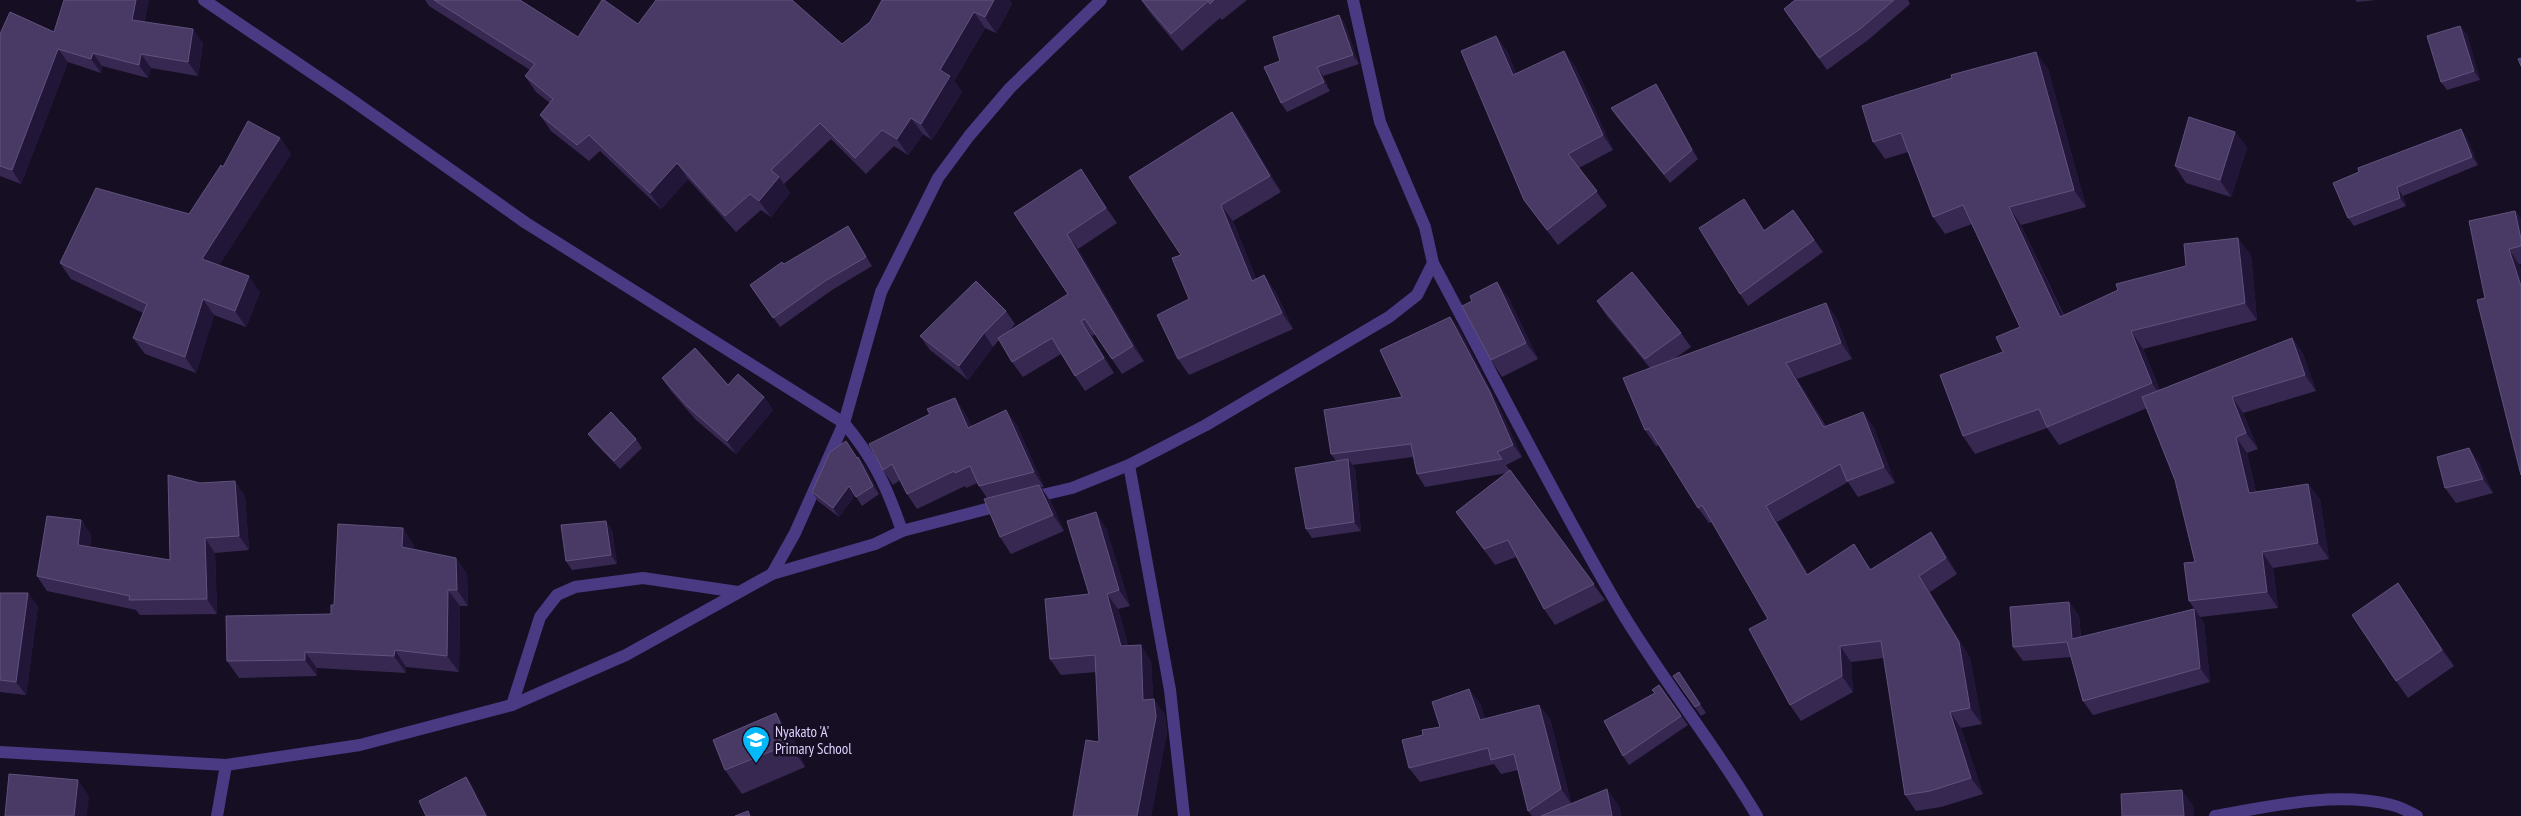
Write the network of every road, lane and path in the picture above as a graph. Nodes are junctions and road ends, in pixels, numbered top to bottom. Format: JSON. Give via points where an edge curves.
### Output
{"nodes":[{"id":1,"x":204,"y":0,"type":"edge"},
{"id":2,"x":1100,"y":0,"type":"edge"},
{"id":3,"x":1353,"y":0,"type":"edge"},
{"id":4,"x":1433,"y":263,"type":"junction"},
{"id":5,"x":844,"y":423,"type":"junction"},
{"id":6,"x":1129,"y":465,"type":"junction"},
{"id":7,"x":902,"y":531,"type":"junction"},
{"id":8,"x":772,"y":574,"type":"junction"},
{"id":9,"x":738,"y":592,"type":"junction"},
{"id":10,"x":512,"y":705,"type":"junction"},
{"id":11,"x":0,"y":752,"type":"edge"},
{"id":12,"x":226,"y":765,"type":"junction"},
{"id":13,"x":217,"y":816,"type":"edge"},
{"id":14,"x":1184,"y":816,"type":"edge"},
{"id":15,"x":1757,"y":816,"type":"edge"},
{"id":16,"x":2215,"y":816,"type":"edge"},
{"id":17,"x":2417,"y":816,"type":"edge"}],
"edges":[{"from":1,"to":5,"type":"street","via":[[350,98],[526,223]]},
{"from":2,"to":5,"type":"street","via":[[1010,88],[938,178],[881,292]]},
{"from":3,"to":4,"type":"street","via":[[1380,122],[1425,227]]},
{"from":4,"to":6,"type":"street","via":[[1416,295],[1389,317]]},
{"from":4,"to":15,"type":"street","via":[[1614,600]]},
{"from":5,"to":7,"type":"street","via":[[866,450],[887,489]]},
{"from":5,"to":8,"type":"street","via":[[795,533]]},
{"from":6,"to":7,"type":"street","via":[[1072,488]]},
{"from":6,"to":14,"type":"street","via":[[1170,690]]},
{"from":7,"to":8,"type":"street","via":[[875,544]]},
{"from":8,"to":9,"type":"street"},
{"from":9,"to":10,"type":"street","via":[[626,656]]},
{"from":9,"to":10,"type":"street","via":[[643,578],[575,587],[556,595],[540,617]]},
{"from":10,"to":12,"type":"street","via":[[360,745]]},
{"from":11,"to":12,"type":"street"},
{"from":12,"to":13,"type":"street"},
{"from":16,"to":17,"type":"street","via":[[2300,802],[2354,800],[2393,805]]}]}
